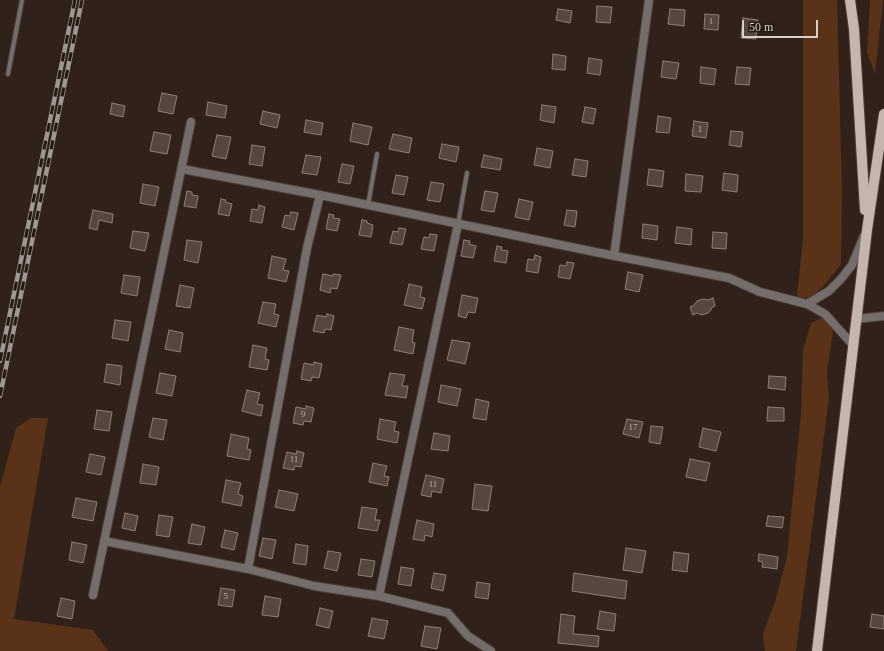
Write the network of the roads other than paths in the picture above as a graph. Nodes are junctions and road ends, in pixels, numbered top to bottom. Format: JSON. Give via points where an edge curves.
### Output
{"nodes":[{"id":1,"x":22,"y":0,"type":"edge"},
{"id":2,"x":649,"y":0,"type":"edge"},
{"id":3,"x":850,"y":0,"type":"edge"},
{"id":4,"x":8,"y":74,"type":"dead end"},
{"id":5,"x":884,"y":114,"type":"edge"},
{"id":6,"x":191,"y":122,"type":"dead end"},
{"id":7,"x":377,"y":154,"type":"dead end"},
{"id":8,"x":182,"y":169,"type":"junction"},
{"id":9,"x":467,"y":173,"type":"dead end"},
{"id":10,"x":320,"y":195,"type":"junction"},
{"id":11,"x":368,"y":205,"type":"junction"},
{"id":12,"x":458,"y":224,"type":"junction"},
{"id":13,"x":867,"y":230,"type":"junction"},
{"id":14,"x":614,"y":256,"type":"junction"},
{"id":15,"x":807,"y":304,"type":"junction"},
{"id":16,"x":884,"y":316,"type":"edge"},
{"id":17,"x":856,"y":318,"type":"junction"},
{"id":18,"x":853,"y":345,"type":"junction"},
{"id":19,"x":104,"y":541,"type":"junction"},
{"id":20,"x":248,"y":570,"type":"junction"},
{"id":21,"x":93,"y":595,"type":"dead end"},
{"id":22,"x":379,"y":596,"type":"junction"},
{"id":23,"x":491,"y":651,"type":"edge"},
{"id":24,"x":817,"y":651,"type":"edge"}],
"edges":[{"from":1,"to":4,"type":"lane"},
{"from":2,"to":14,"type":"street"},
{"from":3,"to":13,"type":"main road"},
{"from":5,"to":13,"type":"main road"},
{"from":6,"to":8,"type":"street"},
{"from":7,"to":11,"type":"lane"},
{"from":8,"to":10,"type":"street"},
{"from":8,"to":19,"type":"street"},
{"from":9,"to":12,"type":"lane"},
{"from":10,"to":11,"type":"street"},
{"from":10,"to":20,"type":"street","via":[[307,248]]},
{"from":11,"to":12,"type":"street"},
{"from":12,"to":14,"type":"street"},
{"from":12,"to":22,"type":"street"},
{"from":13,"to":15,"type":"street","via":[[852,265],[842,279],[829,291]]},
{"from":13,"to":17,"type":"main road"},
{"from":14,"to":15,"type":"street","via":[[729,278],[760,292]]},
{"from":15,"to":18,"type":"street","via":[[825,314]]},
{"from":16,"to":17,"type":"street"},
{"from":17,"to":18,"type":"main road"},
{"from":18,"to":24,"type":"main road"},
{"from":19,"to":20,"type":"street"},
{"from":19,"to":21,"type":"street"},
{"from":20,"to":22,"type":"street","via":[[314,586]]},
{"from":22,"to":23,"type":"street","via":[[448,613],[468,636]]}]}
